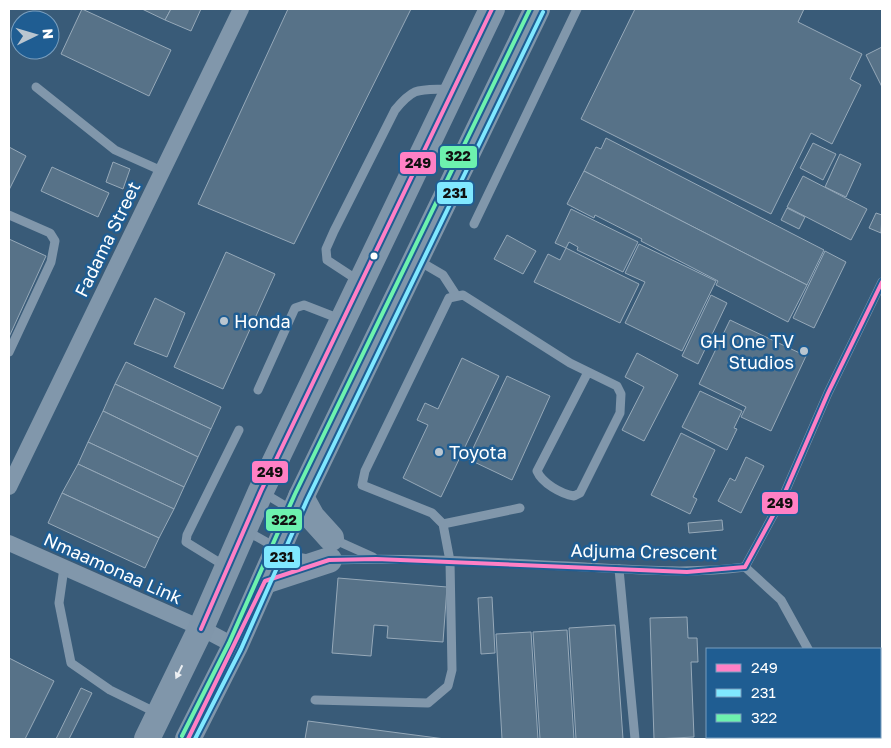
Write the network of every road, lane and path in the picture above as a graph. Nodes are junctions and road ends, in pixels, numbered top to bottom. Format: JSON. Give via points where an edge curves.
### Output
{"nodes":[{"id":1,"x":241,"y":9,"type":"edge"},
{"id":2,"x":492,"y":9,"type":"edge"},
{"id":3,"x":537,"y":9,"type":"edge"},
{"id":4,"x":577,"y":9,"type":"edge"},
{"id":5,"x":36,"y":87,"type":"dead end"},
{"id":6,"x":454,"y":88,"type":"junction"},
{"id":7,"x":162,"y":171,"type":"junction"},
{"id":8,"x":9,"y":215,"type":"edge"},
{"id":9,"x":474,"y":224,"type":"dead end"},
{"id":10,"x":416,"y":260,"type":"junction"},
{"id":11,"x":361,"y":282,"type":"junction"},
{"id":12,"x":882,"y":282,"type":"edge"},
{"id":13,"x":456,"y":295,"type":"junction"},
{"id":14,"x":343,"y":320,"type":"junction"},
{"id":15,"x":9,"y":352,"type":"edge"},
{"id":16,"x":588,"y":372,"type":"junction"},
{"id":17,"x":258,"y":390,"type":"dead end"},
{"id":18,"x":240,"y":430,"type":"dead end"},
{"id":19,"x":9,"y":487,"type":"edge"},
{"id":20,"x":260,"y":491,"type":"junction"},
{"id":21,"x":298,"y":505,"type":"junction"},
{"id":22,"x":520,"y":508,"type":"dead end"},
{"id":23,"x":444,"y":524,"type":"junction"},
{"id":24,"x":243,"y":530,"type":"junction"},
{"id":25,"x":9,"y":543,"type":"edge"},
{"id":26,"x":280,"y":549,"type":"junction"},
{"id":27,"x":330,"y":549,"type":"junction"},
{"id":28,"x":376,"y":558,"type":"junction"},
{"id":29,"x":450,"y":561,"type":"junction"},
{"id":30,"x":745,"y":566,"type":"junction"},
{"id":31,"x":227,"y":567,"type":"junction"},
{"id":32,"x":64,"y":568,"type":"junction"},
{"id":33,"x":619,"y":569,"type":"junction"},
{"id":34,"x":265,"y":581,"type":"junction"},
{"id":35,"x":201,"y":628,"type":"junction"},
{"id":36,"x":234,"y":646,"type":"junction"},
{"id":37,"x":807,"y":648,"type":"edge"},
{"id":38,"x":315,"y":700,"type":"dead end"},
{"id":39,"x":159,"y":714,"type":"junction"},
{"id":40,"x":147,"y":739,"type":"edge"},
{"id":41,"x":188,"y":739,"type":"edge"},
{"id":42,"x":635,"y":739,"type":"edge"}],
"edges":[{"from":1,"to":7,"type":"street","name":"Fadama Street"},
{"from":2,"to":6,"type":"main road"},
{"from":3,"to":10,"type":"main road"},
{"from":4,"to":9,"type":"lane"},
{"from":5,"to":7,"type":"lane","via":[[115,150]]},
{"from":6,"to":11,"type":"main road"},
{"from":6,"to":11,"type":"lane","via":[[417,90],[408,94],[395,110],[334,231],[326,249],[327,260]]},
{"from":7,"to":19,"type":"street","name":"Fadama Street"},
{"from":8,"to":15,"type":"lane","via":[[50,233],[55,241],[51,262]]},
{"from":10,"to":13,"type":"lane","via":[[443,275]]},
{"from":10,"to":21,"type":"main road"},
{"from":11,"to":14,"type":"main road"},
{"from":12,"to":30,"type":"lane","via":[[782,499]]},
{"from":13,"to":16,"type":"lane","via":[[463,295]]},
{"from":13,"to":23,"type":"lane","via":[[449,298],[365,471],[362,485],[432,513]]},
{"from":14,"to":17,"type":"lane","via":[[304,305],[295,308]]},
{"from":14,"to":20,"type":"main road"},
{"from":16,"to":16,"type":"lane","via":[[617,386],[620,413],[580,493],[574,496],[553,487],[537,471]]},
{"from":18,"to":31,"type":"lane","via":[[186,542]]},
{"from":20,"to":21,"type":"lane"},
{"from":20,"to":24,"type":"main road"},
{"from":21,"to":26,"type":"main road"},
{"from":21,"to":27,"type":"main road","via":[[312,517]]},
{"from":22,"to":23,"type":"lane"},
{"from":23,"to":29,"type":"lane"},
{"from":24,"to":26,"type":"lane","name":"Adjuma Crescent"},
{"from":24,"to":31,"type":"main road"},
{"from":25,"to":32,"type":"street","name":"Nmaamonaa Link"},
{"from":26,"to":27,"type":"lane","name":"Adjuma Crescent","via":[[299,558]]},
{"from":26,"to":34,"type":"main road"},
{"from":27,"to":28,"type":"lane","name":"Adjuma Crescent"},
{"from":27,"to":28,"type":"lane","name":"Adjuma Crescent"},
{"from":27,"to":34,"type":"main road"},
{"from":28,"to":29,"type":"lane","name":"Adjuma Crescent"},
{"from":29,"to":33,"type":"lane","name":"Adjuma Crescent"},
{"from":29,"to":38,"type":"lane","via":[[452,670],[448,686],[428,703]]},
{"from":30,"to":33,"type":"lane","name":"Adjuma Crescent","via":[[687,572]]},
{"from":30,"to":37,"type":"lane","via":[[781,600]]},
{"from":31,"to":35,"type":"main road"},
{"from":32,"to":35,"type":"street","name":"Nmaamonaa Link"},
{"from":32,"to":39,"type":"lane","via":[[59,603],[70,663],[110,690]]},
{"from":33,"to":42,"type":"lane"},
{"from":34,"to":36,"type":"main road"},
{"from":35,"to":36,"type":"street","name":"Nmaamonaa Link"},
{"from":35,"to":39,"type":"main road","one_way":true},
{"from":36,"to":41,"type":"main road"},
{"from":39,"to":40,"type":"main road"}]}
